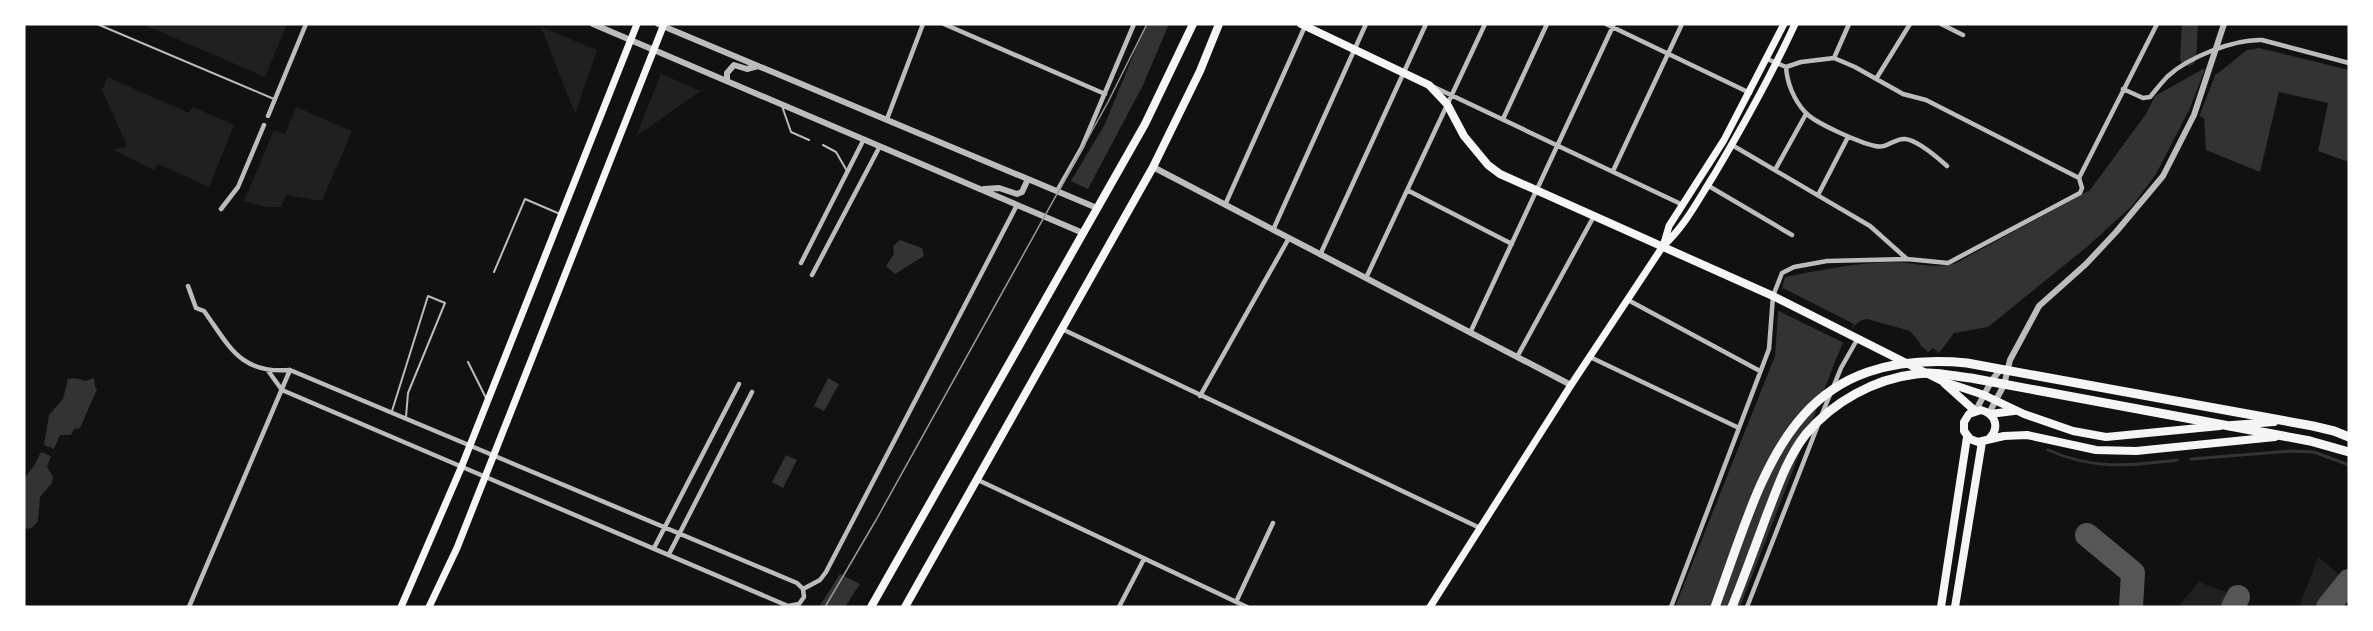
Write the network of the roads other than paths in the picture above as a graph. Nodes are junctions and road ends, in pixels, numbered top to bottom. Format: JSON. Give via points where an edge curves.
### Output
{"nodes":[{"id":1,"x":97,"y":24,"type":"edge"},
{"id":2,"x":306,"y":24,"type":"edge"},
{"id":3,"x":593,"y":24,"type":"edge"},
{"id":4,"x":637,"y":24,"type":"edge"},
{"id":5,"x":923,"y":24,"type":"edge"},
{"id":6,"x":944,"y":24,"type":"edge"},
{"id":7,"x":1134,"y":24,"type":"edge"},
{"id":8,"x":1193,"y":24,"type":"edge"},
{"id":9,"x":1219,"y":24,"type":"edge"},
{"id":10,"x":1366,"y":24,"type":"edge"},
{"id":11,"x":1426,"y":24,"type":"edge"},
{"id":12,"x":1485,"y":24,"type":"edge"},
{"id":13,"x":1547,"y":24,"type":"edge"},
{"id":14,"x":1606,"y":24,"type":"edge"},
{"id":15,"x":1682,"y":24,"type":"edge"},
{"id":16,"x":1784,"y":24,"type":"edge"},
{"id":17,"x":1795,"y":24,"type":"edge"},
{"id":18,"x":1849,"y":24,"type":"edge"},
{"id":19,"x":1910,"y":24,"type":"edge"},
{"id":20,"x":1941,"y":24,"type":"edge"},
{"id":21,"x":2157,"y":24,"type":"edge"},
{"id":22,"x":2224,"y":24,"type":"edge"},
{"id":23,"x":662,"y":25,"type":"edge"},
{"id":24,"x":1304,"y":25,"type":"edge"},
{"id":25,"x":1613,"y":25,"type":"edge"},
{"id":26,"x":1963,"y":35,"type":"dead end"},
{"id":27,"x":631,"y":40,"type":"junction"},
{"id":28,"x":1355,"y":49,"type":"junction"},
{"id":29,"x":2217,"y":49,"type":"junction"},
{"id":30,"x":653,"y":50,"type":"junction"},
{"id":31,"x":1669,"y":54,"type":"junction"},
{"id":32,"x":1834,"y":58,"type":"junction"},
{"id":33,"x":1767,"y":59,"type":"junction"},
{"id":34,"x":1777,"y":63,"type":"junction"},
{"id":35,"x":2349,"y":63,"type":"edge"},
{"id":36,"x":759,"y":66,"type":"junction"},
{"id":37,"x":1786,"y":67,"type":"junction"},
{"id":38,"x":1404,"y":73,"type":"junction"},
{"id":39,"x":1876,"y":79,"type":"junction"},
{"id":40,"x":727,"y":80,"type":"junction"},
{"id":41,"x":1429,"y":85,"type":"junction"},
{"id":42,"x":2123,"y":89,"type":"junction"},
{"id":43,"x":1750,"y":93,"type":"junction"},
{"id":44,"x":1105,"y":94,"type":"junction"},
{"id":45,"x":1451,"y":95,"type":"junction"},
{"id":46,"x":275,"y":99,"type":"junction"},
{"id":47,"x":782,"y":104,"type":"junction"},
{"id":48,"x":1447,"y":104,"type":"junction"},
{"id":49,"x":1806,"y":114,"type":"junction"},
{"id":50,"x":268,"y":116,"type":"dead end"},
{"id":51,"x":887,"y":119,"type":"junction"},
{"id":52,"x":1503,"y":119,"type":"junction"},
{"id":53,"x":264,"y":125,"type":"dead end"},
{"id":54,"x":1848,"y":137,"type":"junction"},
{"id":55,"x":864,"y":139,"type":"junction"},
{"id":56,"x":809,"y":140,"type":"dead end"},
{"id":57,"x":1732,"y":144,"type":"junction"},
{"id":58,"x":1558,"y":145,"type":"junction"},
{"id":59,"x":824,"y":146,"type":"dead end"},
{"id":60,"x":880,"y":146,"type":"junction"},
{"id":61,"x":1947,"y":166,"type":"dead end"},
{"id":62,"x":1153,"y":167,"type":"junction"},
{"id":63,"x":1775,"y":170,"type":"junction"},
{"id":64,"x":1613,"y":171,"type":"junction"},
{"id":65,"x":847,"y":172,"type":"junction"},
{"id":66,"x":1028,"y":179,"type":"junction"},
{"id":67,"x":2080,"y":180,"type":"junction"},
{"id":68,"x":1707,"y":185,"type":"junction"},
{"id":69,"x":980,"y":189,"type":"junction"},
{"id":70,"x":1407,"y":190,"type":"junction"},
{"id":71,"x":1057,"y":191,"type":"junction"},
{"id":72,"x":1537,"y":191,"type":"junction"},
{"id":73,"x":1818,"y":195,"type":"junction"},
{"id":74,"x":1017,"y":205,"type":"junction"},
{"id":75,"x":1225,"y":205,"type":"junction"},
{"id":76,"x":1683,"y":205,"type":"junction"},
{"id":77,"x":1097,"y":208,"type":"junction"},
{"id":78,"x":221,"y":209,"type":"dead end"},
{"id":79,"x":560,"y":215,"type":"junction"},
{"id":80,"x":1594,"y":216,"type":"junction"},
{"id":81,"x":1273,"y":230,"type":"junction"},
{"id":82,"x":1083,"y":233,"type":"junction"},
{"id":83,"x":1792,"y":235,"type":"dead end"},
{"id":84,"x":1289,"y":238,"type":"junction"},
{"id":85,"x":1512,"y":244,"type":"junction"},
{"id":86,"x":1663,"y":246,"type":"junction"},
{"id":87,"x":1320,"y":255,"type":"junction"},
{"id":88,"x":1907,"y":259,"type":"junction"},
{"id":89,"x":801,"y":263,"type":"dead end"},
{"id":90,"x":494,"y":272,"type":"dead end"},
{"id":91,"x":812,"y":275,"type":"dead end"},
{"id":92,"x":1366,"y":278,"type":"junction"},
{"id":93,"x":188,"y":286,"type":"dead end"},
{"id":94,"x":1775,"y":297,"type":"junction"},
{"id":95,"x":1628,"y":300,"type":"junction"},
{"id":96,"x":1062,"y":329,"type":"junction"},
{"id":97,"x":1470,"y":333,"type":"junction"},
{"id":98,"x":1858,"y":338,"type":"junction"},
{"id":99,"x":1517,"y":357,"type":"junction"},
{"id":100,"x":1590,"y":357,"type":"junction"},
{"id":101,"x":2010,"y":360,"type":"junction"},
{"id":102,"x":468,"y":362,"type":"dead end"},
{"id":103,"x":290,"y":370,"type":"junction"},
{"id":104,"x":1760,"y":371,"type":"junction"},
{"id":105,"x":269,"y":372,"type":"junction"},
{"id":106,"x":1942,"y":381,"type":"junction"},
{"id":107,"x":738,"y":384,"type":"dead end"},
{"id":108,"x":1571,"y":385,"type":"junction"},
{"id":109,"x":282,"y":390,"type":"junction"},
{"id":110,"x":752,"y":392,"type":"dead end"},
{"id":111,"x":1200,"y":396,"type":"junction"},
{"id":112,"x":1984,"y":396,"type":"junction"},
{"id":113,"x":1995,"y":401,"type":"junction"},
{"id":114,"x":487,"y":402,"type":"junction"},
{"id":115,"x":1975,"y":410,"type":"junction"},
{"id":116,"x":2014,"y":411,"type":"junction"},
{"id":117,"x":391,"y":413,"type":"junction"},
{"id":118,"x":1990,"y":413,"type":"junction"},
{"id":119,"x":406,"y":420,"type":"junction"},
{"id":120,"x":1739,"y":428,"type":"junction"},
{"id":121,"x":2349,"y":436,"type":"edge"},
{"id":122,"x":1967,"y":437,"type":"junction"},
{"id":123,"x":1985,"y":441,"type":"junction"},
{"id":124,"x":470,"y":447,"type":"junction"},
{"id":125,"x":2349,"y":451,"type":"edge"},
{"id":126,"x":493,"y":457,"type":"junction"},
{"id":127,"x":461,"y":468,"type":"junction"},
{"id":128,"x":484,"y":478,"type":"junction"},
{"id":129,"x":978,"y":480,"type":"junction"},
{"id":130,"x":1273,"y":523,"type":"dead end"},
{"id":131,"x":1480,"y":528,"type":"junction"},
{"id":132,"x":664,"y":529,"type":"junction"},
{"id":133,"x":678,"y":534,"type":"junction"},
{"id":134,"x":654,"y":548,"type":"junction"},
{"id":135,"x":669,"y":554,"type":"junction"},
{"id":136,"x":1144,"y":559,"type":"junction"},
{"id":137,"x":803,"y":589,"type":"junction"},
{"id":138,"x":1236,"y":602,"type":"junction"},
{"id":139,"x":189,"y":607,"type":"edge"},
{"id":140,"x":401,"y":607,"type":"edge"},
{"id":141,"x":429,"y":607,"type":"edge"},
{"id":142,"x":871,"y":607,"type":"edge"},
{"id":143,"x":905,"y":607,"type":"edge"},
{"id":144,"x":1119,"y":607,"type":"edge"},
{"id":145,"x":1247,"y":607,"type":"edge"},
{"id":146,"x":1430,"y":607,"type":"edge"},
{"id":147,"x":1671,"y":607,"type":"edge"},
{"id":148,"x":1715,"y":607,"type":"edge"},
{"id":149,"x":1732,"y":607,"type":"edge"},
{"id":150,"x":1748,"y":607,"type":"edge"},
{"id":151,"x":1941,"y":607,"type":"edge"},
{"id":152,"x":1955,"y":607,"type":"edge"}],
"edges":[{"from":1,"to":46,"type":"lane"},
{"from":2,"to":46,"type":"street"},
{"from":3,"to":27,"type":"street"},
{"from":4,"to":27,"type":"main road"},
{"from":5,"to":51,"type":"street"},
{"from":6,"to":44,"type":"street"},
{"from":7,"to":44,"type":"street"},
{"from":8,"to":77,"type":"highway","via":[[1145,124]]},
{"from":9,"to":62,"type":"highway"},
{"from":10,"to":28,"type":"street"},
{"from":11,"to":38,"type":"street"},
{"from":12,"to":45,"type":"street"},
{"from":13,"to":52,"type":"street"},
{"from":14,"to":25,"type":"street"},
{"from":15,"to":31,"type":"street"},
{"from":16,"to":33,"type":"main road"},
{"from":17,"to":34,"type":"main road"},
{"from":18,"to":32,"type":"street"},
{"from":19,"to":39,"type":"street"},
{"from":20,"to":26,"type":"street"},
{"from":21,"to":42,"type":"street"},
{"from":22,"to":29,"type":"street"},
{"from":23,"to":30,"type":"main road"},
{"from":23,"to":36,"type":"street"},
{"from":24,"to":28,"type":"main road"},
{"from":24,"to":75,"type":"street"},
{"from":25,"to":31,"type":"street"},
{"from":25,"to":58,"type":"street"},
{"from":27,"to":30,"type":"street"},
{"from":27,"to":79,"type":"main road"},
{"from":28,"to":38,"type":"main road"},
{"from":28,"to":81,"type":"street"},
{"from":29,"to":35,"type":"street","via":[[2262,40]]},
{"from":29,"to":42,"type":"street","via":[[2169,75],[2150,97],[2142,98]]},
{"from":29,"to":101,"type":"street","via":[[2182,142],[2163,176],[2086,264],[2039,306]]},
{"from":30,"to":40,"type":"street"},
{"from":30,"to":126,"type":"main road"},
{"from":31,"to":43,"type":"street"},
{"from":31,"to":64,"type":"street"},
{"from":32,"to":37,"type":"street"},
{"from":32,"to":39,"type":"street"},
{"from":33,"to":34,"type":"street"},
{"from":33,"to":43,"type":"main road"},
{"from":34,"to":37,"type":"street"},
{"from":34,"to":57,"type":"main road"},
{"from":36,"to":40,"type":"street","via":[[747,69],[734,65]]},
{"from":36,"to":51,"type":"street"},
{"from":37,"to":49,"type":"street","via":[[1793,95]]},
{"from":38,"to":41,"type":"main road"},
{"from":38,"to":87,"type":"street"},
{"from":39,"to":67,"type":"street","via":[[1903,94],[1926,100]]},
{"from":40,"to":47,"type":"street"},
{"from":41,"to":45,"type":"street"},
{"from":41,"to":48,"type":"main road"},
{"from":42,"to":67,"type":"street"},
{"from":43,"to":76,"type":"main road"},
{"from":44,"to":71,"type":"street"},
{"from":45,"to":48,"type":"street"},
{"from":45,"to":52,"type":"street"},
{"from":46,"to":50,"type":"street"},
{"from":47,"to":55,"type":"street"},
{"from":47,"to":56,"type":"lane","via":[[792,132]]},
{"from":48,"to":70,"type":"street"},
{"from":48,"to":72,"type":"main road","via":[[1464,136],[1488,165]]},
{"from":49,"to":54,"type":"street"},
{"from":49,"to":63,"type":"street"},
{"from":51,"to":66,"type":"street"},
{"from":52,"to":58,"type":"street"},
{"from":53,"to":78,"type":"street","via":[[238,187]]},
{"from":54,"to":61,"type":"street","via":[[1876,147],[1907,139]]},
{"from":54,"to":73,"type":"street"},
{"from":55,"to":60,"type":"street"},
{"from":55,"to":65,"type":"street"},
{"from":57,"to":63,"type":"street"},
{"from":57,"to":68,"type":"main road"},
{"from":58,"to":64,"type":"street"},
{"from":58,"to":72,"type":"street"},
{"from":59,"to":65,"type":"lane","via":[[836,152]]},
{"from":60,"to":69,"type":"street"},
{"from":60,"to":91,"type":"street"},
{"from":62,"to":75,"type":"street"},
{"from":62,"to":96,"type":"highway"},
{"from":63,"to":73,"type":"street"},
{"from":64,"to":76,"type":"street"},
{"from":65,"to":89,"type":"street"},
{"from":66,"to":69,"type":"street","via":[[1017,194],[999,188]]},
{"from":66,"to":71,"type":"street"},
{"from":67,"to":88,"type":"street","via":[[2080,193],[1948,263]]},
{"from":68,"to":83,"type":"street"},
{"from":68,"to":86,"type":"main road","via":[[1678,232]]},
{"from":69,"to":74,"type":"street"},
{"from":70,"to":85,"type":"street"},
{"from":70,"to":92,"type":"street"},
{"from":71,"to":77,"type":"street"},
{"from":72,"to":80,"type":"main road"},
{"from":72,"to":85,"type":"street"},
{"from":73,"to":88,"type":"street","via":[[1870,226]]},
{"from":74,"to":82,"type":"street"},
{"from":74,"to":137,"type":"street","via":[[826,572]]},
{"from":75,"to":81,"type":"street"},
{"from":76,"to":86,"type":"main road","via":[[1669,226]]},
{"from":77,"to":82,"type":"highway"},
{"from":79,"to":90,"type":"lane","via":[[525,199]]},
{"from":79,"to":114,"type":"main road"},
{"from":80,"to":86,"type":"main road"},
{"from":80,"to":99,"type":"street"},
{"from":81,"to":84,"type":"street"},
{"from":82,"to":142,"type":"highway"},
{"from":84,"to":87,"type":"street"},
{"from":84,"to":111,"type":"street"},
{"from":85,"to":97,"type":"street"},
{"from":86,"to":94,"type":"main road"},
{"from":86,"to":95,"type":"main road"},
{"from":87,"to":92,"type":"street"},
{"from":88,"to":94,"type":"street","via":[[1827,261],[1794,267],[1782,273]]},
{"from":92,"to":97,"type":"street"},
{"from":93,"to":105,"type":"street","via":[[196,308],[204,311],[238,358]]},
{"from":94,"to":98,"type":"main road"},
{"from":94,"to":104,"type":"street","via":[[1769,349]]},
{"from":95,"to":100,"type":"main road"},
{"from":95,"to":104,"type":"street"},
{"from":96,"to":111,"type":"street"},
{"from":96,"to":129,"type":"highway"},
{"from":97,"to":99,"type":"street"},
{"from":98,"to":106,"type":"main road"},
{"from":98,"to":150,"type":"street","via":[[1833,387]]},
{"from":99,"to":108,"type":"street"},
{"from":100,"to":108,"type":"main road"},
{"from":100,"to":120,"type":"street"},
{"from":101,"to":112,"type":"street"},
{"from":101,"to":113,"type":"street"},
{"from":102,"to":114,"type":"lane"},
{"from":103,"to":105,"type":"street"},
{"from":103,"to":109,"type":"street"},
{"from":103,"to":117,"type":"street"},
{"from":104,"to":120,"type":"street"},
{"from":105,"to":109,"type":"street"},
{"from":106,"to":112,"type":"main road"},
{"from":106,"to":115,"type":"main road"},
{"from":107,"to":132,"type":"street"},
{"from":108,"to":131,"type":"main road"},
{"from":109,"to":127,"type":"street"},
{"from":109,"to":139,"type":"street"},
{"from":110,"to":133,"type":"street"},
{"from":111,"to":131,"type":"street"},
{"from":112,"to":113,"type":"main road"},
{"from":112,"to":115,"type":"street"},
{"from":113,"to":116,"type":"main road"},
{"from":113,"to":118,"type":"street"},
{"from":114,"to":124,"type":"main road"},
{"from":115,"to":118,"type":"main road"},
{"from":115,"to":122,"type":"main road","via":[[1964,422]]},
{"from":116,"to":118,"type":"main road"},
{"from":116,"to":121,"type":"main road","via":[[2073,431],[2106,437],[2283,421],[2316,425]]},
{"from":117,"to":119,"type":"street"},
{"from":117,"to":119,"type":"lane","via":[[428,296],[445,303],[408,393]]},
{"from":118,"to":123,"type":"main road","via":[[1996,427]]},
{"from":119,"to":124,"type":"street"},
{"from":120,"to":147,"type":"street"},
{"from":121,"to":148,"type":"highway","via":[[2313,426],[1967,363],[1917,361],[1879,367],[1826,395],[1799,420],[1778,448]]},
{"from":122,"to":123,"type":"main road"},
{"from":122,"to":151,"type":"main road"},
{"from":123,"to":125,"type":"main road","via":[[2027,435],[2096,450],[2128,452],[2280,436],[2315,439]]},
{"from":123,"to":152,"type":"main road"},
{"from":124,"to":126,"type":"street"},
{"from":124,"to":127,"type":"main road"},
{"from":125,"to":149,"type":"highway","via":[[1971,378],[1917,374],[1885,381],[1830,410],[1791,457]]},
{"from":126,"to":128,"type":"main road"},
{"from":126,"to":132,"type":"street"},
{"from":127,"to":128,"type":"street"},
{"from":127,"to":140,"type":"main road"},
{"from":128,"to":134,"type":"street"},
{"from":128,"to":141,"type":"main road"},
{"from":129,"to":136,"type":"street"},
{"from":129,"to":143,"type":"highway"},
{"from":130,"to":138,"type":"street"},
{"from":131,"to":146,"type":"main road"},
{"from":132,"to":133,"type":"street"},
{"from":132,"to":134,"type":"street"},
{"from":133,"to":135,"type":"street"},
{"from":133,"to":137,"type":"street","via":[[797,583]]},
{"from":134,"to":135,"type":"street"},
{"from":135,"to":137,"type":"street","via":[[788,606],[802,601]]},
{"from":136,"to":138,"type":"street"},
{"from":136,"to":144,"type":"street"},
{"from":138,"to":145,"type":"street"}]}
